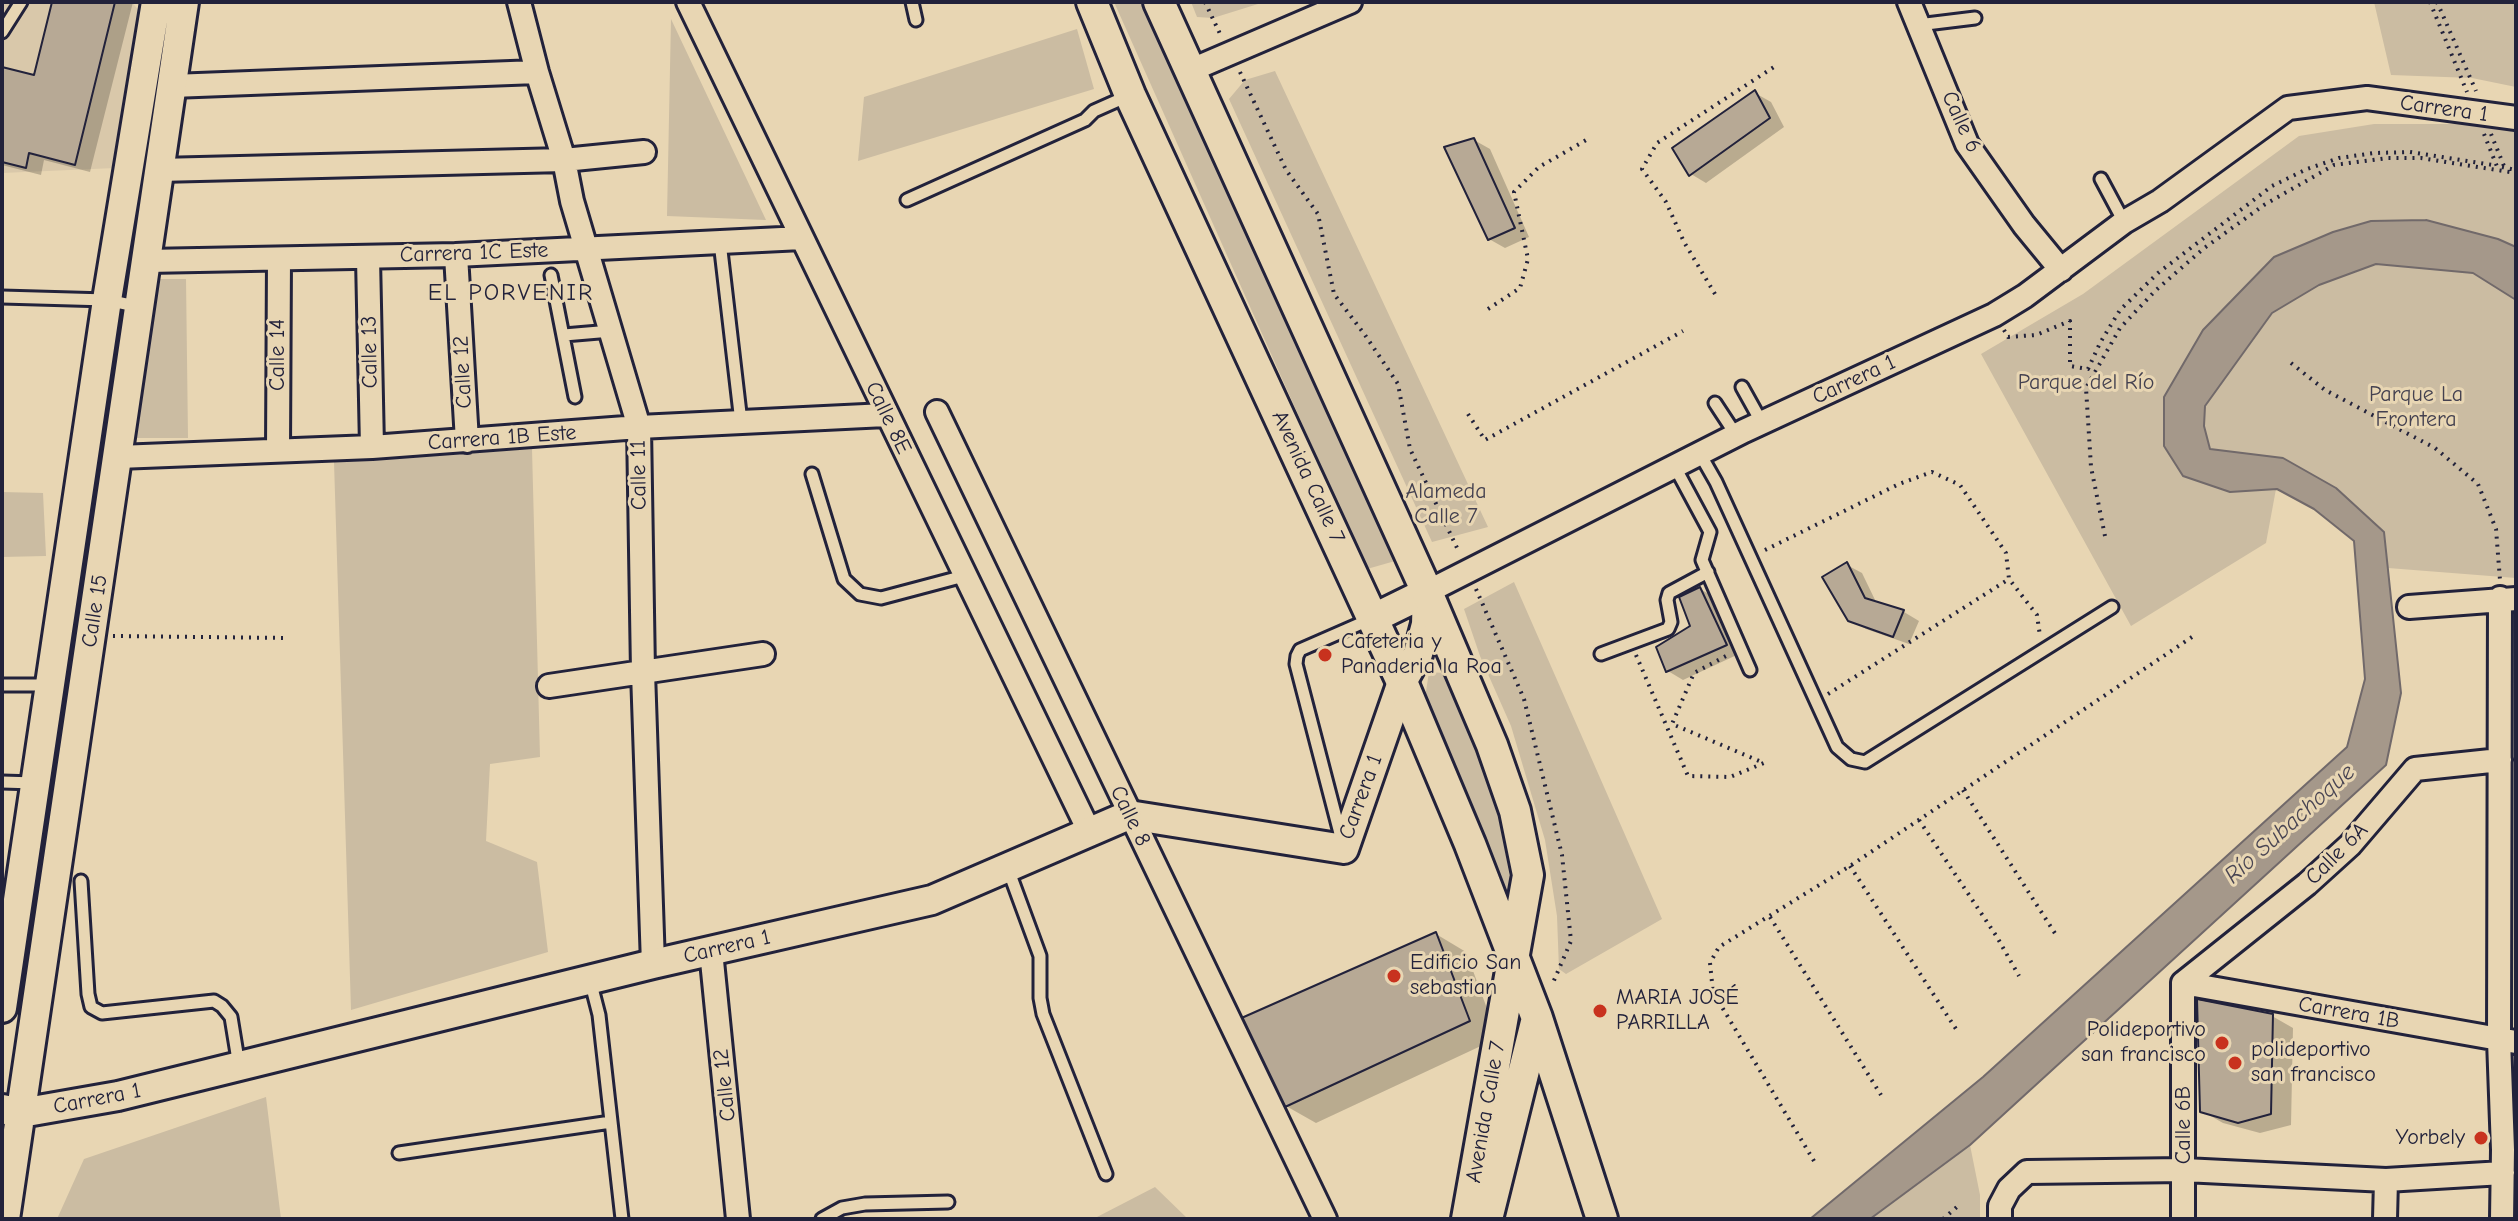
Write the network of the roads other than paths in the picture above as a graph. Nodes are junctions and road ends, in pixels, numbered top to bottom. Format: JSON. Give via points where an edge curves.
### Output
{"nodes":[{"id":1,"x":21,"y":2,"type":"edge"},
{"id":2,"x":156,"y":2,"type":"edge"},
{"id":3,"x":184,"y":2,"type":"edge"},
{"id":4,"x":519,"y":2,"type":"edge"},
{"id":5,"x":688,"y":2,"type":"edge"},
{"id":6,"x":912,"y":2,"type":"edge"},
{"id":7,"x":1092,"y":2,"type":"edge"},
{"id":8,"x":1159,"y":2,"type":"edge"},
{"id":9,"x":1350,"y":2,"type":"edge"},
{"id":10,"x":1909,"y":2,"type":"edge"},
{"id":11,"x":1975,"y":18,"type":"dead end"},
{"id":12,"x":916,"y":20,"type":"dead end"},
{"id":13,"x":1918,"y":25,"type":"junction"},
{"id":14,"x":2,"y":32,"type":"edge"},
{"id":15,"x":1189,"y":71,"type":"junction"},
{"id":16,"x":537,"y":72,"type":"junction"},
{"id":17,"x":172,"y":86,"type":"junction"},
{"id":18,"x":1130,"y":95,"type":"junction"},
{"id":19,"x":2516,"y":118,"type":"edge"},
{"id":20,"x":644,"y":152,"type":"dead end"},
{"id":21,"x":564,"y":160,"type":"junction"},
{"id":22,"x":159,"y":170,"type":"junction"},
{"id":23,"x":2101,"y":179,"type":"dead end"},
{"id":24,"x":907,"y":200,"type":"dead end"},
{"id":25,"x":2124,"y":222,"type":"junction"},
{"id":26,"x":802,"y":238,"type":"junction"},
{"id":27,"x":720,"y":242,"type":"junction"},
{"id":28,"x":586,"y":248,"type":"junction"},
{"id":29,"x":456,"y":255,"type":"junction"},
{"id":30,"x":368,"y":258,"type":"junction"},
{"id":31,"x":279,"y":259,"type":"junction"},
{"id":32,"x":147,"y":261,"type":"junction"},
{"id":33,"x":2061,"y":270,"type":"junction"},
{"id":34,"x":551,"y":275,"type":"dead end"},
{"id":35,"x":2,"y":297,"type":"edge"},
{"id":36,"x":107,"y":300,"type":"junction"},
{"id":37,"x":140,"y":307,"type":"junction"},
{"id":38,"x":611,"y":331,"type":"junction"},
{"id":39,"x":564,"y":335,"type":"junction"},
{"id":40,"x":1742,"y":387,"type":"dead end"},
{"id":41,"x":575,"y":397,"type":"dead end"},
{"id":42,"x":1715,"y":403,"type":"dead end"},
{"id":43,"x":937,"y":412,"type":"dead end"},
{"id":44,"x":886,"y":415,"type":"junction"},
{"id":45,"x":741,"y":422,"type":"junction"},
{"id":46,"x":1762,"y":423,"type":"junction"},
{"id":47,"x":639,"y":427,"type":"junction"},
{"id":48,"x":1736,"y":435,"type":"junction"},
{"id":49,"x":467,"y":441,"type":"junction"},
{"id":50,"x":372,"y":447,"type":"junction"},
{"id":51,"x":278,"y":450,"type":"junction"},
{"id":52,"x":1700,"y":454,"type":"junction"},
{"id":53,"x":118,"y":457,"type":"junction"},
{"id":54,"x":1675,"y":467,"type":"junction"},
{"id":55,"x":812,"y":474,"type":"dead end"},
{"id":56,"x":1708,"y":572,"type":"junction"},
{"id":57,"x":964,"y":576,"type":"junction"},
{"id":58,"x":1427,"y":592,"type":"junction"},
{"id":59,"x":2508,"y":598,"type":"edge"},
{"id":60,"x":2112,"y":607,"type":"dead end"},
{"id":61,"x":2409,"y":607,"type":"dead end"},
{"id":62,"x":1374,"y":618,"type":"junction"},
{"id":63,"x":763,"y":654,"type":"dead end"},
{"id":64,"x":1601,"y":654,"type":"dead end"},
{"id":65,"x":1750,"y":670,"type":"dead end"},
{"id":66,"x":643,"y":672,"type":"junction"},
{"id":67,"x":1402,"y":682,"type":"junction"},
{"id":68,"x":2,"y":685,"type":"edge"},
{"id":69,"x":50,"y":685,"type":"junction"},
{"id":70,"x":549,"y":686,"type":"dead end"},
{"id":71,"x":2500,"y":760,"type":"junction"},
{"id":72,"x":2,"y":782,"type":"edge"},
{"id":73,"x":36,"y":783,"type":"junction"},
{"id":74,"x":1129,"y":815,"type":"junction"},
{"id":75,"x":29,"y":824,"type":"junction"},
{"id":76,"x":62,"y":830,"type":"junction"},
{"id":77,"x":1090,"y":833,"type":"junction"},
{"id":78,"x":1344,"y":849,"type":"junction"},
{"id":79,"x":1008,"y":869,"type":"junction"},
{"id":80,"x":81,"y":881,"type":"dead end"},
{"id":81,"x":8,"y":921,"type":"edge"},
{"id":82,"x":711,"y":951,"type":"junction"},
{"id":83,"x":653,"y":964,"type":"junction"},
{"id":84,"x":590,"y":979,"type":"junction"},
{"id":85,"x":2183,"y":983,"type":"junction"},
{"id":86,"x":2,"y":1008,"type":"edge"},
{"id":87,"x":1537,"y":1018,"type":"junction"},
{"id":88,"x":2508,"y":1041,"type":"edge"},
{"id":89,"x":239,"y":1067,"type":"junction"},
{"id":90,"x":11,"y":1111,"type":"edge"},
{"id":91,"x":611,"y":1122,"type":"junction"},
{"id":92,"x":399,"y":1153,"type":"dead end"},
{"id":93,"x":2507,"y":1158,"type":"edge"},
{"id":94,"x":2184,"y":1170,"type":"junction"},
{"id":95,"x":1106,"y":1174,"type":"dead end"},
{"id":96,"x":2386,"y":1180,"type":"junction"},
{"id":97,"x":948,"y":1202,"type":"dead end"},
{"id":98,"x":5,"y":1219,"type":"edge"},
{"id":99,"x":622,"y":1219,"type":"edge"},
{"id":100,"x":738,"y":1219,"type":"edge"},
{"id":101,"x":822,"y":1219,"type":"edge"},
{"id":102,"x":1325,"y":1219,"type":"edge"},
{"id":103,"x":1467,"y":1219,"type":"edge"},
{"id":104,"x":1487,"y":1219,"type":"edge"},
{"id":105,"x":1602,"y":1219,"type":"edge"},
{"id":106,"x":2000,"y":1219,"type":"edge"},
{"id":107,"x":2183,"y":1219,"type":"edge"},
{"id":108,"x":2385,"y":1219,"type":"edge"},
{"id":109,"x":2502,"y":1219,"type":"edge"}],
"edges":[{"from":1,"to":14,"type":"lane"},
{"from":2,"to":36,"type":"street","name":"Calle 15"},
{"from":3,"to":17,"type":"street","name":"Calle 15"},
{"from":4,"to":16,"type":"street","name":"Calle 11"},
{"from":5,"to":26,"type":"street","name":"Calle 8E"},
{"from":6,"to":12,"type":"lane"},
{"from":7,"to":18,"type":"main road","name":"Avenida Calle 7"},
{"from":8,"to":15,"type":"main road","name":"Avenida Calle 7"},
{"from":9,"to":15,"type":"street"},
{"from":10,"to":13,"type":"street","name":"Calle 6"},
{"from":11,"to":13,"type":"lane"},
{"from":13,"to":33,"type":"street","name":"Calle 6","via":[[1967,144]]},
{"from":15,"to":58,"type":"main road","name":"Avenida Calle 7"},
{"from":16,"to":17,"type":"street"},
{"from":16,"to":21,"type":"street","name":"Calle 11"},
{"from":17,"to":22,"type":"street","name":"Calle 15"},
{"from":18,"to":24,"type":"lane"},
{"from":18,"to":62,"type":"main road","name":"Avenida Calle 7"},
{"from":19,"to":25,"type":"street","name":"Carrera 1","via":[[2367,98],[2288,108]]},
{"from":20,"to":21,"type":"street"},
{"from":21,"to":22,"type":"street"},
{"from":21,"to":28,"type":"street","name":"Calle 11"},
{"from":22,"to":32,"type":"street","name":"Calle 15"},
{"from":23,"to":25,"type":"lane"},
{"from":25,"to":33,"type":"street","name":"Carrera 1"},
{"from":26,"to":27,"type":"street","name":"Carrera 1C Este"},
{"from":26,"to":44,"type":"street","name":"Calle 8E"},
{"from":27,"to":28,"type":"street","name":"Carrera 1C Este"},
{"from":27,"to":45,"type":"lane"},
{"from":28,"to":29,"type":"street","name":"Carrera 1C Este"},
{"from":28,"to":38,"type":"street","name":"Calle 11"},
{"from":29,"to":30,"type":"street","name":"Carrera 1C Este"},
{"from":29,"to":49,"type":"street","name":"Calle 12"},
{"from":30,"to":31,"type":"street","name":"Carrera 1C Este"},
{"from":30,"to":50,"type":"street","name":"Calle 13"},
{"from":31,"to":32,"type":"street","name":"Carrera 1C Este"},
{"from":31,"to":51,"type":"street","name":"Calle 14"},
{"from":32,"to":37,"type":"street","name":"Calle 15"},
{"from":33,"to":46,"type":"street","name":"Carrera 1","via":[[1994,315]]},
{"from":34,"to":39,"type":"lane"},
{"from":35,"to":36,"type":"lane"},
{"from":36,"to":37,"type":"lane"},
{"from":36,"to":69,"type":"street","name":"Calle 15"},
{"from":37,"to":53,"type":"street","name":"Calle 15"},
{"from":38,"to":39,"type":"lane"},
{"from":38,"to":47,"type":"street","name":"Calle 11"},
{"from":39,"to":41,"type":"lane"},
{"from":40,"to":46,"type":"lane"},
{"from":42,"to":48,"type":"lane"},
{"from":43,"to":74,"type":"street","name":"Calle 8"},
{"from":44,"to":45,"type":"street","name":"Carrera 1B Este"},
{"from":44,"to":57,"type":"street","name":"Calle 8E"},
{"from":45,"to":47,"type":"street","name":"Carrera 1B Este"},
{"from":46,"to":48,"type":"street","name":"Carrera 1"},
{"from":47,"to":49,"type":"street","name":"Carrera 1B Este"},
{"from":47,"to":66,"type":"street","name":"Calle 11"},
{"from":48,"to":52,"type":"street","name":"Carrera 1"},
{"from":49,"to":50,"type":"street","name":"Carrera 1B Este"},
{"from":50,"to":51,"type":"street","name":"Carrera 1B Este"},
{"from":51,"to":53,"type":"street","name":"Carrera 1B Este"},
{"from":52,"to":54,"type":"street","name":"Carrera 1"},
{"from":52,"to":60,"type":"lane","via":[[1837,747],[1851,759],[1865,762]]},
{"from":53,"to":76,"type":"street","name":"Calle 15"},
{"from":54,"to":56,"type":"lane","via":[[1710,532],[1703,553]]},
{"from":54,"to":58,"type":"street","name":"Carrera 1"},
{"from":55,"to":57,"type":"lane","via":[[844,579],[860,594],[881,598]]},
{"from":56,"to":64,"type":"lane","via":[[1669,593],[1668,629]]},
{"from":56,"to":65,"type":"lane"},
{"from":57,"to":77,"type":"street","name":"Calle 8E"},
{"from":58,"to":62,"type":"street"},
{"from":58,"to":67,"type":"street","name":"Carrera 1","via":[[1418,654]]},
{"from":58,"to":103,"type":"main road","name":"Avenida Calle 7","via":[[1492,745],[1515,811],[1528,875]]},
{"from":59,"to":61,"type":"street"},
{"from":59,"to":71,"type":"street"},
{"from":62,"to":67,"type":"main road","name":"Avenida Calle 7"},
{"from":62,"to":78,"type":"lane","via":[[1300,650],[1297,656]]},
{"from":63,"to":66,"type":"street"},
{"from":66,"to":70,"type":"street"},
{"from":66,"to":83,"type":"street","name":"Calle 11"},
{"from":67,"to":78,"type":"street","name":"Carrera 1"},
{"from":67,"to":87,"type":"main road","name":"Avenida Calle 7"},
{"from":68,"to":69,"type":"lane"},
{"from":69,"to":73,"type":"street","name":"Calle 15"},
{"from":71,"to":85,"type":"street","name":"Calle 6A","via":[[2415,769],[2329,865]]},
{"from":71,"to":88,"type":"street"},
{"from":72,"to":73,"type":"lane"},
{"from":73,"to":75,"type":"street","name":"Calle 15"},
{"from":74,"to":77,"type":"street","name":"Carrera 1"},
{"from":74,"to":78,"type":"street","name":"Carrera 1"},
{"from":74,"to":102,"type":"street","name":"Calle 8"},
{"from":75,"to":76,"type":"street"},
{"from":75,"to":81,"type":"street","name":"Calle 15"},
{"from":76,"to":90,"type":"street","name":"Calle 15"},
{"from":77,"to":79,"type":"street","name":"Carrera 1"},
{"from":79,"to":82,"type":"street","name":"Carrera 1","via":[[932,900]]},
{"from":79,"to":95,"type":"lane","via":[[1040,956],[1043,1014]]},
{"from":80,"to":89,"type":"lane","via":[[91,1007],[102,1013],[214,1001],[231,1017]]},
{"from":81,"to":86,"type":"street","name":"Calle 15"},
{"from":82,"to":83,"type":"street","name":"Carrera 1"},
{"from":82,"to":100,"type":"street","name":"Calle 12"},
{"from":83,"to":84,"type":"street","name":"Carrera 1"},
{"from":84,"to":89,"type":"street","name":"Carrera 1"},
{"from":84,"to":91,"type":"lane"},
{"from":85,"to":88,"type":"street","name":"Carrera 1B"},
{"from":85,"to":94,"type":"street","name":"Calle 6B"},
{"from":87,"to":104,"type":"main road","name":"Avenida Calle 7"},
{"from":87,"to":105,"type":"main road","name":"Avenida Calle 7"},
{"from":88,"to":93,"type":"street"},
{"from":89,"to":90,"type":"street","name":"Carrera 1","via":[[118,1096]]},
{"from":90,"to":98,"type":"street","name":"Calle 15"},
{"from":91,"to":92,"type":"lane"},
{"from":91,"to":99,"type":"lane"},
{"from":93,"to":96,"type":"street"},
{"from":93,"to":109,"type":"street"},
{"from":94,"to":96,"type":"street"},
{"from":94,"to":106,"type":"street","via":[[2027,1172],[2009,1189]]},
{"from":94,"to":107,"type":"street","name":"Calle 6B"},
{"from":96,"to":108,"type":"street"},
{"from":97,"to":101,"type":"lane","via":[[865,1204]]}]}
